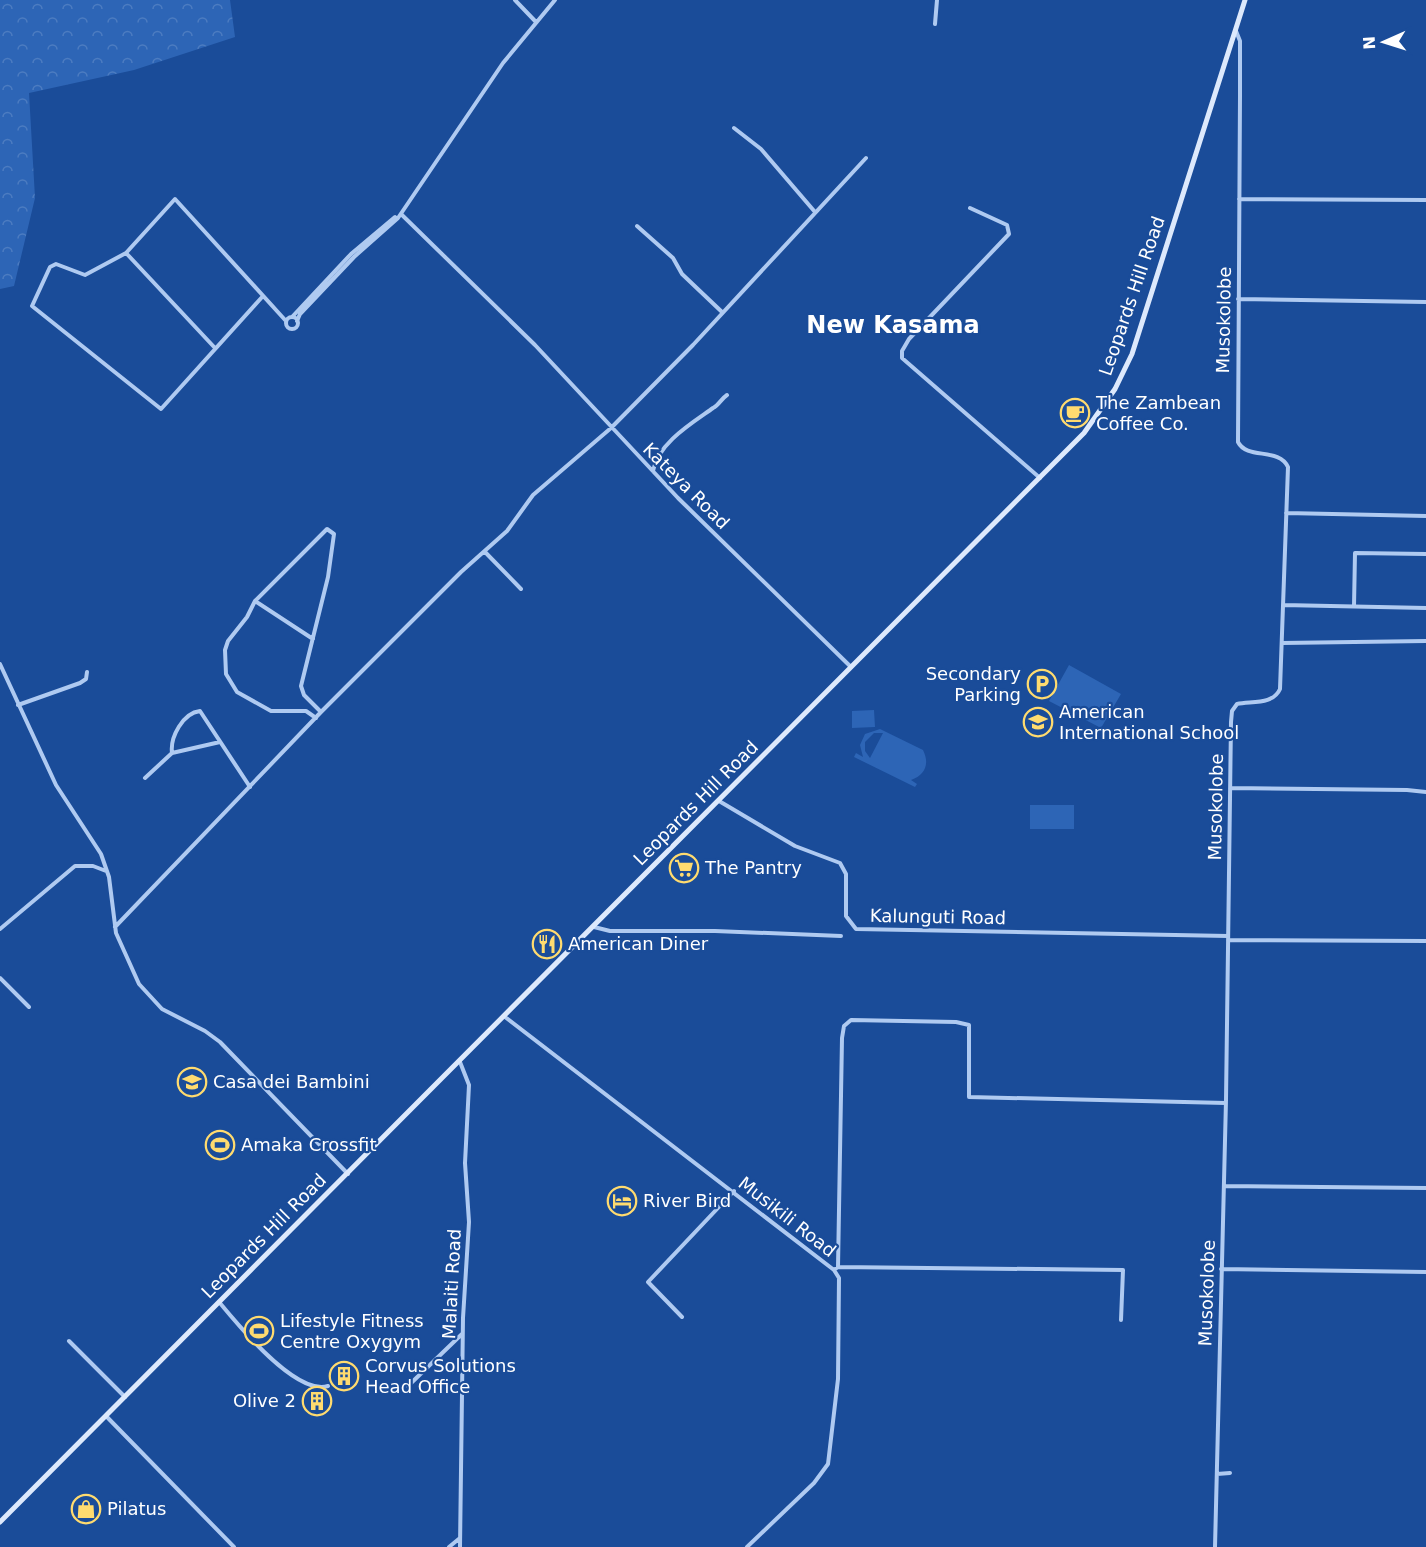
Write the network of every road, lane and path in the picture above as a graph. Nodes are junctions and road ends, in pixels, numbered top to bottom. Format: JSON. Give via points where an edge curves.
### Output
{"nodes":[{"id":1,"x":515,"y":0,"type":"edge"},
{"id":2,"x":555,"y":0,"type":"edge"},
{"id":3,"x":937,"y":0,"type":"edge"},
{"id":4,"x":1245,"y":0,"type":"edge"},
{"id":5,"x":536,"y":22,"type":"junction"},
{"id":6,"x":935,"y":24,"type":"dead end"},
{"id":7,"x":1236,"y":31,"type":"junction"},
{"id":8,"x":734,"y":128,"type":"dead end"},
{"id":9,"x":867,"y":158,"type":"dead end"},
{"id":10,"x":1239,"y":199,"type":"junction"},
{"id":11,"x":1426,"y":200,"type":"edge"},
{"id":12,"x":970,"y":208,"type":"dead end"},
{"id":13,"x":815,"y":212,"type":"junction"},
{"id":14,"x":399,"y":216,"type":"junction"},
{"id":15,"x":637,"y":226,"type":"dead end"},
{"id":16,"x":126,"y":253,"type":"junction"},
{"id":17,"x":263,"y":296,"type":"junction"},
{"id":18,"x":1238,"y":299,"type":"junction"},
{"id":19,"x":1426,"y":302,"type":"edge"},
{"id":20,"x":722,"y":312,"type":"junction"},
{"id":21,"x":292,"y":317,"type":"junction"},
{"id":22,"x":286,"y":321,"type":"junction"},
{"id":23,"x":297,"y":321,"type":"junction"},
{"id":24,"x":215,"y":348,"type":"junction"},
{"id":25,"x":727,"y":395,"type":"dead end"},
{"id":26,"x":611,"y":428,"type":"junction"},
{"id":27,"x":652,"y":472,"type":"junction"},
{"id":28,"x":1040,"y":478,"type":"junction"},
{"id":29,"x":1286,"y":513,"type":"junction"},
{"id":30,"x":1426,"y":516,"type":"edge"},
{"id":31,"x":485,"y":552,"type":"junction"},
{"id":32,"x":1426,"y":554,"type":"edge"},
{"id":33,"x":521,"y":590,"type":"dead end"},
{"id":34,"x":255,"y":601,"type":"junction"},
{"id":35,"x":1282,"y":605,"type":"junction"},
{"id":36,"x":1354,"y":606,"type":"junction"},
{"id":37,"x":1426,"y":608,"type":"edge"},
{"id":38,"x":313,"y":639,"type":"junction"},
{"id":39,"x":1426,"y":642,"type":"edge"},
{"id":40,"x":1282,"y":643,"type":"junction"},
{"id":41,"x":0,"y":664,"type":"edge"},
{"id":42,"x":851,"y":668,"type":"junction"},
{"id":43,"x":87,"y":672,"type":"dead end"},
{"id":44,"x":18,"y":705,"type":"junction"},
{"id":45,"x":321,"y":712,"type":"junction"},
{"id":46,"x":315,"y":718,"type":"junction"},
{"id":47,"x":221,"y":742,"type":"junction"},
{"id":48,"x":172,"y":753,"type":"junction"},
{"id":49,"x":145,"y":778,"type":"dead end"},
{"id":50,"x":250,"y":787,"type":"junction"},
{"id":51,"x":1230,"y":788,"type":"junction"},
{"id":52,"x":1426,"y":792,"type":"edge"},
{"id":53,"x":719,"y":801,"type":"junction"},
{"id":54,"x":107,"y":871,"type":"junction"},
{"id":55,"x":115,"y":927,"type":"junction"},
{"id":56,"x":594,"y":927,"type":"junction"},
{"id":57,"x":0,"y":929,"type":"edge"},
{"id":58,"x":841,"y":936,"type":"dead end"},
{"id":59,"x":1228,"y":938,"type":"junction"},
{"id":60,"x":1426,"y":941,"type":"edge"},
{"id":61,"x":0,"y":978,"type":"edge"},
{"id":62,"x":29,"y":1007,"type":"dead end"},
{"id":63,"x":505,"y":1017,"type":"junction"},
{"id":64,"x":460,"y":1062,"type":"junction"},
{"id":65,"x":1226,"y":1103,"type":"junction"},
{"id":66,"x":348,"y":1174,"type":"junction"},
{"id":67,"x":1224,"y":1186,"type":"junction"},
{"id":68,"x":1426,"y":1188,"type":"edge"},
{"id":69,"x":734,"y":1191,"type":"junction"},
{"id":70,"x":836,"y":1269,"type":"junction"},
{"id":71,"x":1221,"y":1269,"type":"junction"},
{"id":72,"x":1426,"y":1272,"type":"edge"},
{"id":73,"x":219,"y":1302,"type":"junction"},
{"id":74,"x":682,"y":1317,"type":"dead end"},
{"id":75,"x":1121,"y":1320,"type":"dead end"},
{"id":76,"x":462,"y":1334,"type":"junction"},
{"id":77,"x":69,"y":1341,"type":"dead end"},
{"id":78,"x":328,"y":1386,"type":"dead end"},
{"id":79,"x":408,"y":1386,"type":"dead end"},
{"id":80,"x":126,"y":1398,"type":"junction"},
{"id":81,"x":106,"y":1416,"type":"junction"},
{"id":82,"x":1230,"y":1473,"type":"dead end"},
{"id":83,"x":1217,"y":1474,"type":"junction"},
{"id":84,"x":0,"y":1522,"type":"edge"},
{"id":85,"x":460,"y":1537,"type":"junction"},
{"id":86,"x":234,"y":1547,"type":"edge"},
{"id":87,"x":449,"y":1547,"type":"edge"},
{"id":88,"x":460,"y":1547,"type":"edge"},
{"id":89,"x":747,"y":1547,"type":"edge"},
{"id":90,"x":1215,"y":1547,"type":"edge"}],
"edges":[{"from":1,"to":5,"type":"street"},
{"from":2,"to":5,"type":"street"},
{"from":3,"to":6,"type":"street"},
{"from":4,"to":7,"type":"main road","name":"Leopards Hill Road"},
{"from":5,"to":14,"type":"street","via":[[452,135]]},
{"from":7,"to":10,"type":"street","name":"Musokolobe","via":[[1240,46]]},
{"from":7,"to":28,"type":"main road","name":"Leopards Hill Road","via":[[1128,363],[1100,412]]},
{"from":8,"to":13,"type":"street","via":[[761,149]]},
{"from":9,"to":13,"type":"street"},
{"from":10,"to":11,"type":"street"},
{"from":10,"to":18,"type":"street","name":"Musokolobe"},
{"from":12,"to":28,"type":"street","via":[[1007,225],[1009,234],[909,339],[902,358]]},
{"from":13,"to":20,"type":"street"},
{"from":14,"to":21,"type":"street","via":[[351,254]]},
{"from":14,"to":23,"type":"street","via":[[354,257]]},
{"from":14,"to":26,"type":"street","name":"Kateya Road","via":[[508,318]]},
{"from":15,"to":20,"type":"street","via":[[673,258],[682,274]]},
{"from":16,"to":17,"type":"street","via":[[175,199]]},
{"from":16,"to":24,"type":"street"},
{"from":16,"to":24,"type":"street","via":[[86,275],[56,264],[50,267],[32,306],[161,409]]},
{"from":17,"to":22,"type":"street"},
{"from":17,"to":24,"type":"street"},
{"from":18,"to":19,"type":"street"},
{"from":18,"to":29,"type":"street","name":"Musokolobe","via":[[1238,442],[1246,450],[1286,462]]},
{"from":20,"to":26,"type":"street"},
{"from":21,"to":22,"type":"street"},
{"from":21,"to":23,"type":"street"},
{"from":22,"to":23,"type":"street","via":[[293,328]]},
{"from":25,"to":27,"type":"street","via":[[673,440],[656,459]]},
{"from":26,"to":27,"type":"street","name":"Kateya Road"},
{"from":26,"to":31,"type":"street","via":[[533,495],[512,525]]},
{"from":27,"to":42,"type":"street","name":"Kateya Road"},
{"from":28,"to":42,"type":"main road","name":"Leopards Hill Road"},
{"from":29,"to":30,"type":"street"},
{"from":29,"to":35,"type":"street","name":"Musokolobe"},
{"from":31,"to":33,"type":"street"},
{"from":31,"to":45,"type":"street"},
{"from":32,"to":36,"type":"street","via":[[1354,553]]},
{"from":34,"to":38,"type":"street"},
{"from":34,"to":38,"type":"street","via":[[310,544],[327,529],[331,530],[334,534],[328,577]]},
{"from":34,"to":46,"type":"street","via":[[226,646],[229,681],[237,692],[268,709],[306,711]]},
{"from":35,"to":36,"type":"street"},
{"from":35,"to":40,"type":"street","name":"Musokolobe"},
{"from":36,"to":37,"type":"street"},
{"from":38,"to":45,"type":"street","via":[[301,686],[304,695]]},
{"from":39,"to":40,"type":"street"},
{"from":40,"to":51,"type":"street","name":"Musokolobe","via":[[1278,694],[1265,701],[1237,704],[1232,711]]},
{"from":41,"to":44,"type":"street"},
{"from":42,"to":53,"type":"main road","name":"Leopards Hill Road"},
{"from":43,"to":44,"type":"street","via":[[80,683]]},
{"from":44,"to":54,"type":"street","via":[[56,785],[101,854]]},
{"from":45,"to":46,"type":"street"},
{"from":46,"to":50,"type":"street"},
{"from":47,"to":48,"type":"street"},
{"from":47,"to":48,"type":"street","via":[[198,711],[178,727]]},
{"from":47,"to":50,"type":"street"},
{"from":48,"to":49,"type":"street"},
{"from":50,"to":55,"type":"street"},
{"from":51,"to":52,"type":"street"},
{"from":51,"to":59,"type":"street","name":"Musokolobe"},
{"from":53,"to":56,"type":"main road","name":"Leopards Hill Road"},
{"from":53,"to":59,"type":"street","name":"Kalunguti Road","via":[[786,842],[840,864],[846,874],[846,916],[856,929]]},
{"from":54,"to":55,"type":"street"},
{"from":54,"to":57,"type":"street","via":[[75,866]]},
{"from":55,"to":66,"type":"street","via":[[134,975],[149,998],[169,1014],[220,1042]]},
{"from":56,"to":58,"type":"street","via":[[610,931]]},
{"from":56,"to":63,"type":"main road","name":"Leopards Hill Road"},
{"from":59,"to":60,"type":"street"},
{"from":59,"to":65,"type":"street","name":"Musokolobe"},
{"from":61,"to":62,"type":"street"},
{"from":63,"to":64,"type":"main road","name":"Leopards Hill Road"},
{"from":63,"to":69,"type":"street","name":"Musikili Road"},
{"from":64,"to":66,"type":"main road","name":"Leopards Hill Road"},
{"from":64,"to":76,"type":"street","name":"Malaiti Road","via":[[470,1085],[465,1164],[469,1235]]},
{"from":65,"to":67,"type":"street","name":"Musokolobe"},
{"from":65,"to":70,"type":"street","via":[[969,1097],[969,1025],[852,1020],[844,1026],[842,1038]]},
{"from":66,"to":73,"type":"main road","name":"Leopards Hill Road"},
{"from":67,"to":68,"type":"street"},
{"from":67,"to":71,"type":"street","name":"Musokolobe"},
{"from":69,"to":70,"type":"street","name":"Musikili Road"},
{"from":69,"to":74,"type":"street","via":[[648,1282]]},
{"from":70,"to":75,"type":"street","via":[[1123,1270]]},
{"from":70,"to":89,"type":"street","name":"Musikili Road","via":[[840,1278],[840,1345],[828,1464],[814,1483]]},
{"from":71,"to":72,"type":"street"},
{"from":71,"to":83,"type":"street","name":"Musokolobe"},
{"from":73,"to":78,"type":"street","via":[[278,1364],[311,1386]]},
{"from":73,"to":80,"type":"main road","name":"Leopards Hill Road"},
{"from":76,"to":79,"type":"street"},
{"from":76,"to":85,"type":"street","name":"Malaiti Road"},
{"from":77,"to":80,"type":"street"},
{"from":80,"to":81,"type":"main road","name":"Leopards Hill Road"},
{"from":81,"to":84,"type":"main road","name":"Leopards Hill Road"},
{"from":81,"to":86,"type":"street"},
{"from":82,"to":83,"type":"street"},
{"from":83,"to":90,"type":"street","name":"Musokolobe"},
{"from":85,"to":87,"type":"street"},
{"from":85,"to":88,"type":"street","name":"Malaiti Road"}]}
